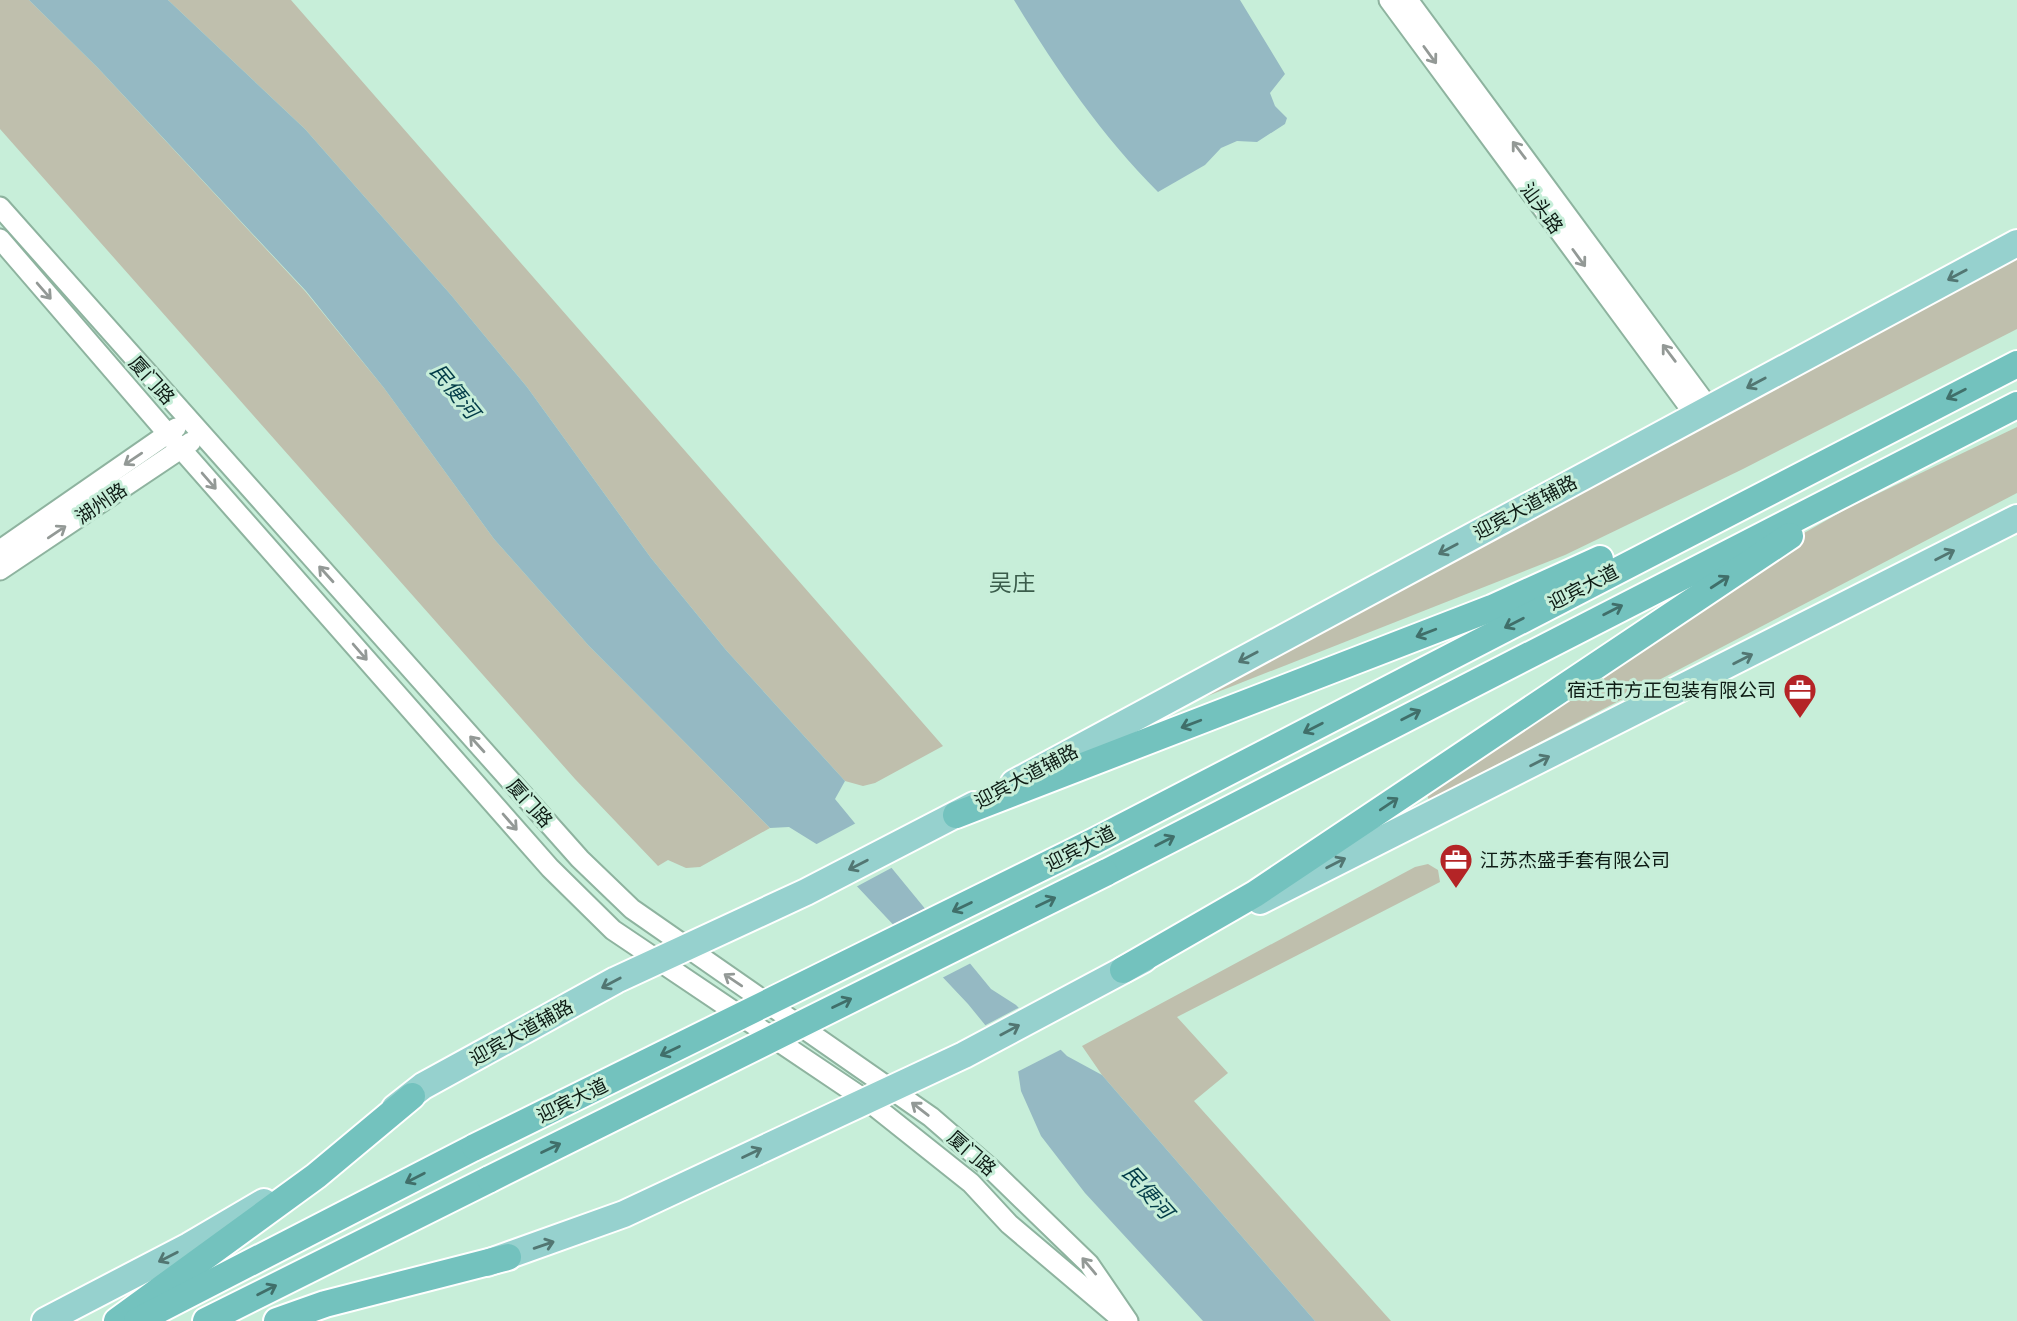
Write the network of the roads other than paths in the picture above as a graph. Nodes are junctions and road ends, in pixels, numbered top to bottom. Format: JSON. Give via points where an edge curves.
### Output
{"nodes":[{"id":1,"x":1389,"y":0,"type":"edge"},
{"id":2,"x":1408,"y":0,"type":"edge"},
{"id":3,"x":0,"y":207,"type":"edge"},
{"id":4,"x":0,"y":239,"type":"edge"},
{"id":5,"x":2017,"y":243,"type":"edge"},
{"id":6,"x":2017,"y":364,"type":"edge"},
{"id":7,"x":2017,"y":405,"type":"edge"},
{"id":8,"x":1702,"y":412,"type":"junction"},
{"id":9,"x":188,"y":419,"type":"junction"},
{"id":10,"x":168,"y":434,"type":"junction"},
{"id":11,"x":201,"y":434,"type":"junction"},
{"id":12,"x":1870,"y":438,"type":"junction"},
{"id":13,"x":181,"y":450,"type":"junction"},
{"id":14,"x":1912,"y":457,"type":"junction"},
{"id":15,"x":2017,"y":519,"type":"edge"},
{"id":16,"x":0,"y":550,"type":"edge"},
{"id":17,"x":0,"y":570,"type":"edge"},
{"id":18,"x":956,"y":815,"type":"junction"},
{"id":19,"x":685,"y":948,"type":"junction"},
{"id":20,"x":657,"y":961,"type":"junction"},
{"id":21,"x":1123,"y":970,"type":"junction"},
{"id":22,"x":893,"y":1088,"type":"junction"},
{"id":23,"x":412,"y":1096,"type":"junction"},
{"id":24,"x":866,"y":1100,"type":"junction"},
{"id":25,"x":508,"y":1257,"type":"junction"},
{"id":26,"x":45,"y":1321,"type":"edge"},
{"id":27,"x":117,"y":1321,"type":"edge"},
{"id":28,"x":137,"y":1321,"type":"edge"},
{"id":29,"x":206,"y":1321,"type":"edge"},
{"id":30,"x":277,"y":1321,"type":"edge"},
{"id":31,"x":317,"y":1321,"type":"edge"},
{"id":32,"x":1126,"y":1321,"type":"edge"}],
"edges":[{"from":1,"to":8,"type":"street","name":"汕头路","one_way":true},
{"from":8,"to":2,"type":"street","name":"汕头路","one_way":true},
{"from":3,"to":9,"type":"street","name":"厦门路"},
{"from":4,"to":10,"type":"street","name":"厦门路","one_way":true},
{"from":5,"to":8,"type":"main road","name":"迎宾大道辅路","one_way":true},
{"from":6,"to":12,"type":"highway","name":"迎宾大道","one_way":true},
{"from":7,"to":14,"type":"highway","name":"迎宾大道"},
{"from":8,"to":18,"type":"main road","name":"迎宾大道辅路","one_way":true},
{"from":9,"to":10,"type":"street","name":"湖州路"},
{"from":9,"to":11,"type":"street","name":"厦门路"},
{"from":10,"to":13,"type":"street","name":"厦门路"},
{"from":10,"to":16,"type":"street","name":"湖州路","one_way":true},
{"from":11,"to":13,"type":"street","name":"湖州路"},
{"from":19,"to":11,"type":"street","name":"厦门路","one_way":true,"via":[[632,909],[580,859]]},
{"from":12,"to":18,"type":"highway","one_way":true,"via":[[1492,608]]},
{"from":12,"to":28,"type":"highway","name":"迎宾大道","one_way":true,"bridge":true,"via":[[1089,844],[475,1147]]},
{"from":17,"to":13,"type":"street","name":"湖州路","one_way":true},
{"from":13,"to":20,"type":"street","name":"厦门路","one_way":true,"via":[[550,868],[613,930]]},
{"from":21,"to":14,"type":"highway","one_way":true,"via":[[1255,894]]},
{"from":29,"to":14,"type":"highway","name":"迎宾大道","one_way":true,"bridge":true,"via":[[1105,873]]},
{"from":21,"to":15,"type":"main road","one_way":true},
{"from":18,"to":19,"type":"main road","name":"迎宾大道辅路","one_way":true},
{"from":19,"to":20,"type":"main road","name":"迎宾大道辅路"},
{"from":22,"to":19,"type":"street","name":"厦门路","one_way":true},
{"from":20,"to":23,"type":"main road","name":"迎宾大道辅路","one_way":true},
{"from":20,"to":24,"type":"street","name":"厦门路"},
{"from":22,"to":21,"type":"main road","one_way":true},
{"from":22,"to":24,"type":"main road"},
{"from":32,"to":22,"type":"street","name":"厦门路","one_way":true,"via":[[1089,1264],[991,1169]]},
{"from":23,"to":26,"type":"main road","name":"迎宾大道辅路","one_way":true,"via":[[300,1180],[189,1246]]},
{"from":23,"to":27,"type":"highway","via":[[316,1177]]},
{"from":25,"to":24,"type":"main road","one_way":true,"via":[[624,1214]]},
{"from":24,"to":32,"type":"street","name":"厦门路","via":[[971,1183],[1009,1224]]},
{"from":25,"to":30,"type":"highway","via":[[325,1304]]},
{"from":25,"to":31,"type":"main road"}]}
